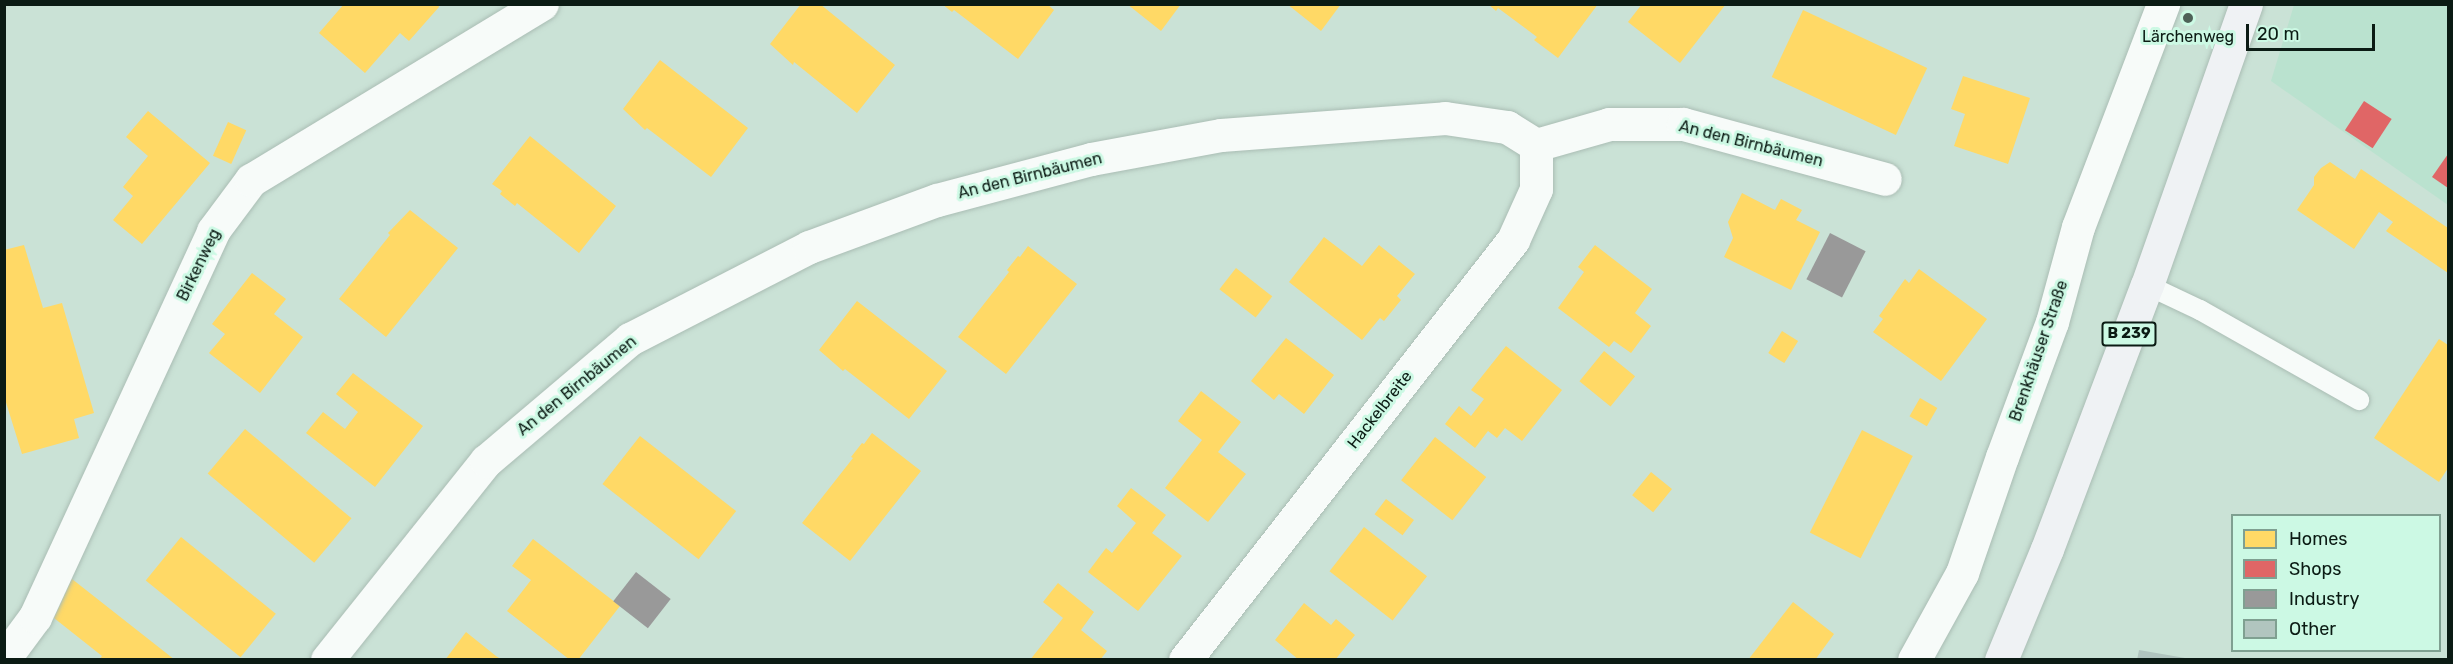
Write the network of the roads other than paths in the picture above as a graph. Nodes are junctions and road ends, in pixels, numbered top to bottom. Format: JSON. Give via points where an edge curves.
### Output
{"nodes":[{"id":1,"x":542,"y":4,"type":"edge"},
{"id":2,"x":2163,"y":4,"type":"edge"},
{"id":3,"x":2246,"y":4,"type":"edge"},
{"id":4,"x":1536,"y":145,"type":"junction"},
{"id":5,"x":1885,"y":179,"type":"dead end"},
{"id":6,"x":2147,"y":285,"type":"junction"},
{"id":7,"x":2359,"y":399,"type":"dead end"},
{"id":8,"x":4,"y":658,"type":"edge"},
{"id":9,"x":327,"y":660,"type":"edge"},
{"id":10,"x":1185,"y":660,"type":"edge"},
{"id":11,"x":1914,"y":660,"type":"edge"},
{"id":12,"x":2001,"y":660,"type":"edge"}],
"edges":[{"from":1,"to":8,"type":"street","name":"Birkenweg","via":[[251,180],[213,231],[36,617]]},
{"from":2,"to":11,"type":"street","name":"Brenkhäuser Straße","via":[[2078,227],[2052,322],[1962,573]]},
{"from":3,"to":6,"type":"main road","number":"B 239"},
{"from":4,"to":5,"type":"street","name":"An den Birnbäumen","via":[[1609,124],[1683,124]]},
{"from":4,"to":9,"type":"street","name":"An den Birnbäumen","via":[[1507,128],[1445,118],[1221,135],[1091,159],[948,197],[809,247],[630,339],[486,461]]},
{"from":4,"to":10,"type":"street","name":"Hackelbreite","via":[[1536,189],[1513,240]]},
{"from":6,"to":7,"type":"lane","via":[[2200,310]]},
{"from":6,"to":12,"type":"main road","number":"B 239","via":[[2048,549]]}]}
